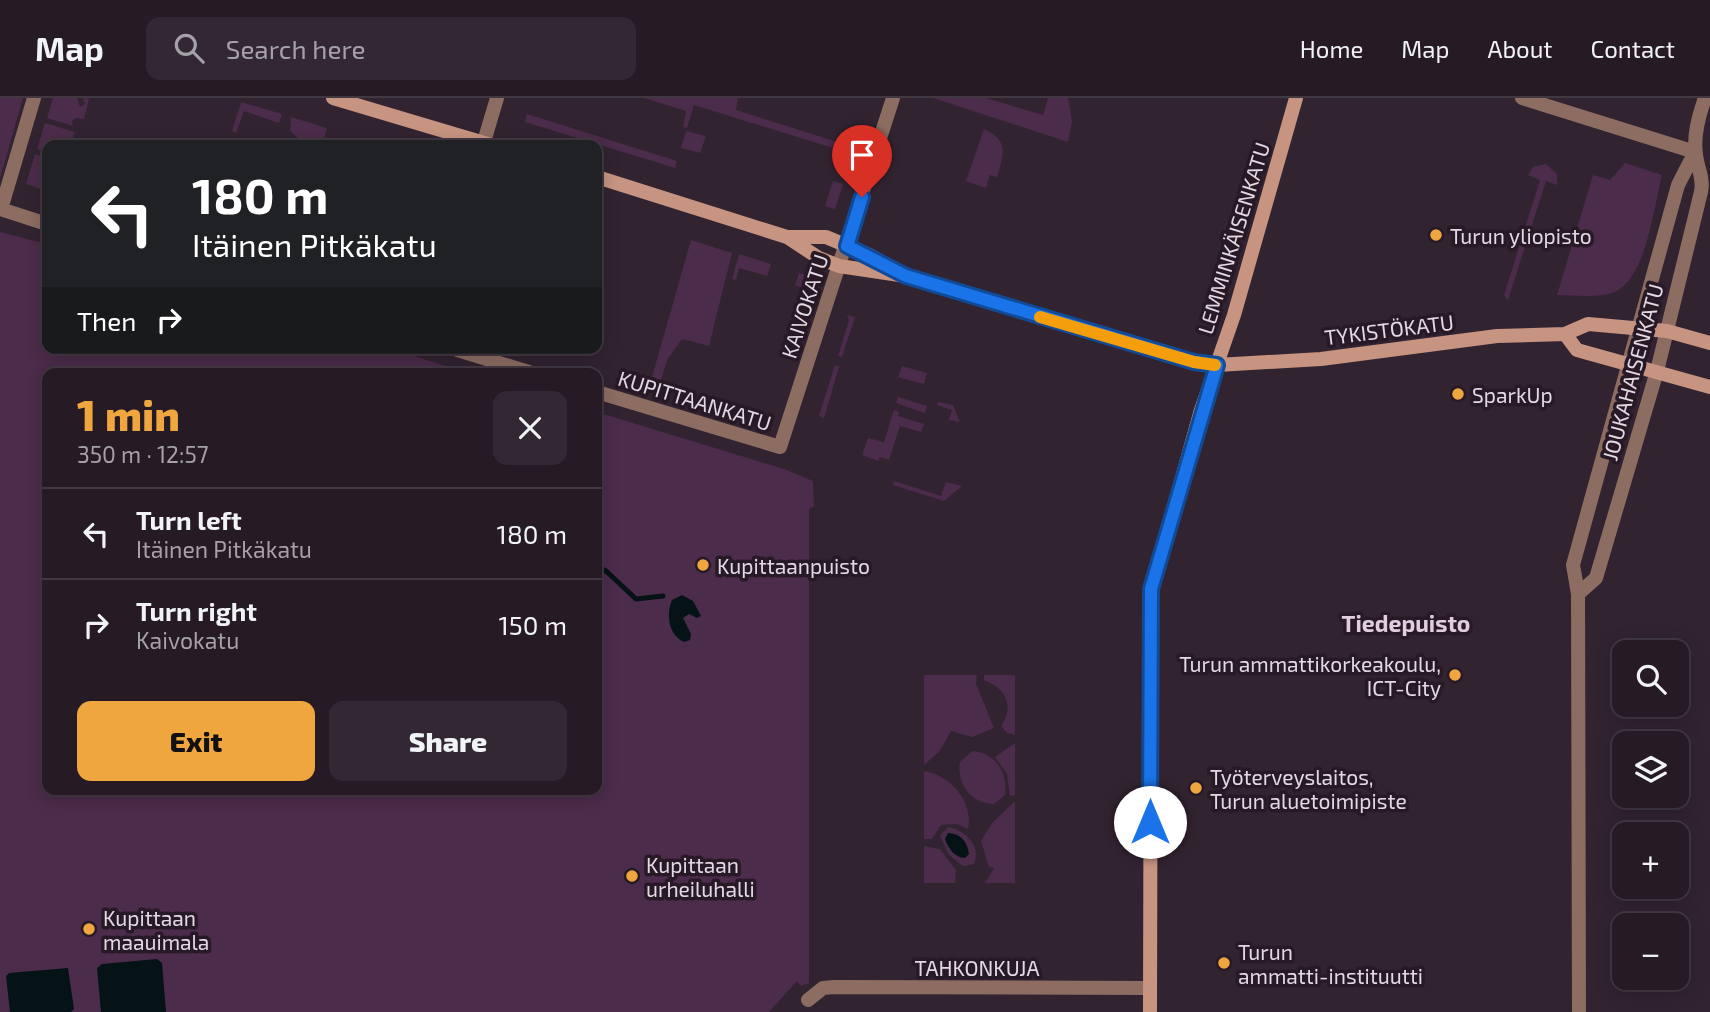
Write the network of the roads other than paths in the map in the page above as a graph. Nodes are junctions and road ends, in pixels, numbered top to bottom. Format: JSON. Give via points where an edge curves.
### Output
{"nodes":[{"id":1,"x":34,"y":98,"type":"edge"},
{"id":2,"x":333,"y":98,"type":"edge"},
{"id":3,"x":497,"y":98,"type":"edge"},
{"id":4,"x":893,"y":98,"type":"edge"},
{"id":5,"x":1296,"y":98,"type":"edge"},
{"id":6,"x":1522,"y":98,"type":"edge"},
{"id":7,"x":1705,"y":98,"type":"edge"},
{"id":8,"x":470,"y":140,"type":"edge"},
{"id":9,"x":487,"y":140,"type":"edge"},
{"id":10,"x":1695,"y":152,"type":"junction"},
{"id":11,"x":602,"y":179,"type":"edge"},
{"id":12,"x":1,"y":209,"type":"edge"},
{"id":13,"x":42,"y":221,"type":"edge"},
{"id":14,"x":787,"y":237,"type":"junction"},
{"id":15,"x":847,"y":246,"type":"junction"},
{"id":16,"x":839,"y":265,"type":"junction"},
{"id":17,"x":906,"y":276,"type":"junction"},
{"id":18,"x":1640,"y":329,"type":"junction"},
{"id":19,"x":1667,"y":331,"type":"junction"},
{"id":20,"x":1566,"y":334,"type":"junction"},
{"id":21,"x":1710,"y":344,"type":"edge"},
{"id":22,"x":469,"y":354,"type":"edge"},
{"id":23,"x":1631,"y":363,"type":"junction"},
{"id":24,"x":1217,"y":365,"type":"junction"},
{"id":25,"x":515,"y":368,"type":"edge"},
{"id":26,"x":1657,"y":371,"type":"junction"},
{"id":27,"x":1710,"y":387,"type":"edge"},
{"id":28,"x":602,"y":394,"type":"edge"},
{"id":29,"x":780,"y":447,"type":"joint"},
{"id":30,"x":1578,"y":594,"type":"junction"},
{"id":31,"x":1149,"y":988,"type":"junction"},
{"id":32,"x":808,"y":1000,"type":"dead end"},
{"id":33,"x":1150,"y":1012,"type":"edge"},
{"id":34,"x":1579,"y":1012,"type":"edge"}],
"edges":[{"from":1,"to":12,"type":"street"},
{"from":2,"to":8,"type":"main road"},
{"from":3,"to":9,"type":"street"},
{"from":4,"to":15,"type":"street","name":"KAIVOKATU"},
{"from":5,"to":24,"type":"main road","name":"LEMMINKÄISENKATU"},
{"from":6,"to":10,"type":"street"},
{"from":7,"to":10,"type":"street","name":"JOUKAHAISENKATU"},
{"from":10,"to":18,"type":"street","name":"JOUKAHAISENKATU","via":[[1681,175]]},
{"from":10,"to":19,"type":"street","name":"JOUKAHAISENKATU","via":[[1703,182]]},
{"from":11,"to":14,"type":"main road"},
{"from":12,"to":13,"type":"street"},
{"from":14,"to":15,"type":"main road","via":[[826,237]]},
{"from":14,"to":16,"type":"main road"},
{"from":15,"to":16,"type":"street","name":"KAIVOKATU"},
{"from":15,"to":17,"type":"main road"},
{"from":16,"to":17,"type":"main road"},
{"from":16,"to":29,"type":"street","name":"KAIVOKATU"},
{"from":17,"to":24,"type":"main road","name":"TYKISTÖKATU"},
{"from":18,"to":19,"type":"main road","name":"TYKISTÖKATU"},
{"from":18,"to":20,"type":"main road","name":"TYKISTÖKATU","via":[[1588,324]]},
{"from":18,"to":23,"type":"street","name":"JOUKAHAISENKATU"},
{"from":19,"to":21,"type":"main road","name":"TYKISTÖKATU"},
{"from":19,"to":26,"type":"street","name":"JOUKAHAISENKATU"},
{"from":20,"to":23,"type":"main road","via":[[1577,350]]},
{"from":20,"to":24,"type":"main road","name":"TYKISTÖKATU","via":[[1497,336],[1321,359]]},
{"from":22,"to":25,"type":"street"},
{"from":23,"to":26,"type":"main road"},
{"from":23,"to":30,"type":"street","name":"JOUKAHAISENKATU","via":[[1573,565]]},
{"from":24,"to":31,"type":"main road","name":"LEMMINKÄISENKATU","via":[[1151,589]]},
{"from":26,"to":27,"type":"main road"},
{"from":26,"to":30,"type":"street","name":"JOUKAHAISENKATU","via":[[1596,578]]},
{"from":28,"to":29,"type":"street","name":"KUPITTAANKATU"},
{"from":30,"to":34,"type":"street","name":"JOUKAHAISENKATU"},
{"from":31,"to":32,"type":"street","name":"TAHKONKUJA","via":[[828,987]]},
{"from":31,"to":33,"type":"main road","name":"LEMMINKÄISENKATU"}]}
